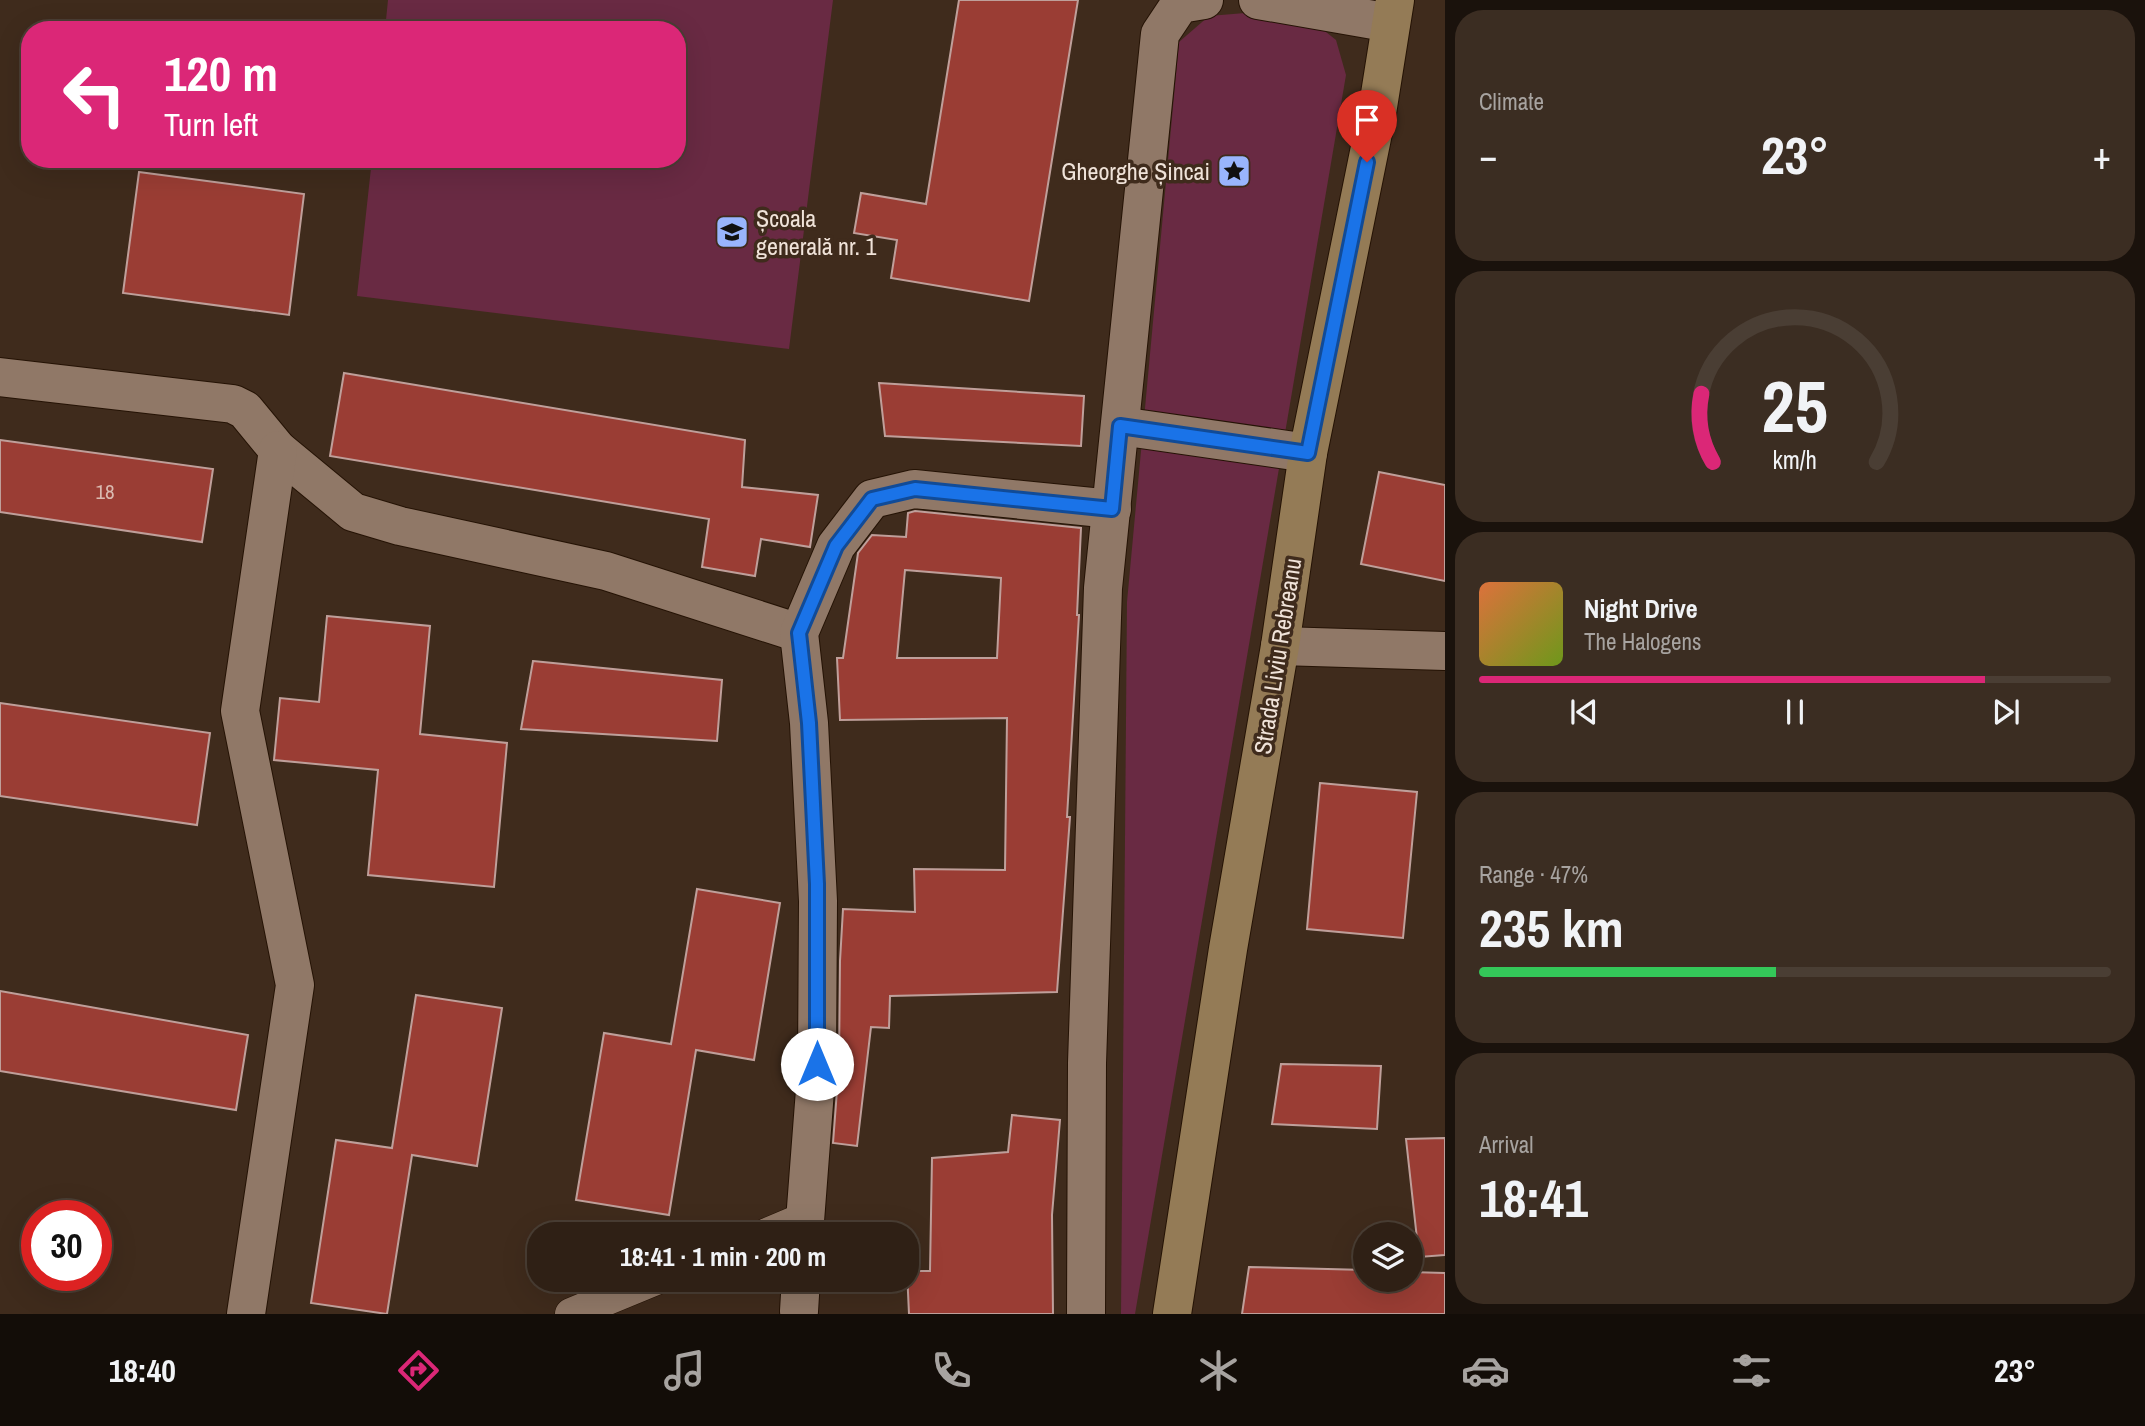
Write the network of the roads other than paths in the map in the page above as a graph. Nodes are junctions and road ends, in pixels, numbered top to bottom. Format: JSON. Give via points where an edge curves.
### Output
{"nodes":[{"id":1,"x":1203,"y":0,"type":"edge"},
{"id":2,"x":1258,"y":0,"type":"edge"},
{"id":3,"x":1393,"y":11,"type":"edge"},
{"id":4,"x":0,"y":377,"type":"edge"},
{"id":5,"x":1120,"y":426,"type":"junction"},
{"id":6,"x":278,"y":450,"type":"junction"},
{"id":7,"x":1308,"y":453,"type":"junction"},
{"id":8,"x":1112,"y":509,"type":"junction"},
{"id":9,"x":799,"y":633,"type":"junction"},
{"id":10,"x":1280,"y":646,"type":"junction"},
{"id":11,"x":1445,"y":652,"type":"edge"},
{"id":12,"x":805,"y":1222,"type":"edge"},
{"id":13,"x":624,"y":1292,"type":"edge"},
{"id":14,"x":246,"y":1314,"type":"edge"},
{"id":15,"x":571,"y":1314,"type":"edge"},
{"id":16,"x":1086,"y":1314,"type":"edge"},
{"id":17,"x":1171,"y":1314,"type":"edge"}],
"edges":[{"from":1,"to":5,"type":"street","via":[[1180,4],[1160,34]]},
{"from":2,"to":3,"type":"street"},
{"from":3,"to":7,"type":"main road","name":"Strada Liviu Rebreanu","via":[[1377,113]]},
{"from":4,"to":6,"type":"street","via":[[233,404],[246,410]]},
{"from":5,"to":7,"type":"street"},
{"from":5,"to":8,"type":"street"},
{"from":6,"to":9,"type":"street","via":[[353,512],[606,571]]},
{"from":6,"to":14,"type":"street","via":[[240,711],[295,985]]},
{"from":7,"to":10,"type":"main road","name":"Strada Liviu Rebreanu"},
{"from":8,"to":9,"type":"street","via":[[915,489],[872,499],[836,546]]},
{"from":8,"to":16,"type":"street","via":[[1103,588],[1087,1063]]},
{"from":9,"to":12,"type":"street","via":[[809,723],[818,901],[817,1064]]},
{"from":10,"to":11,"type":"street"},
{"from":10,"to":17,"type":"main road","name":"Strada Liviu Rebreanu"},
{"from":13,"to":15,"type":"street"}]}
